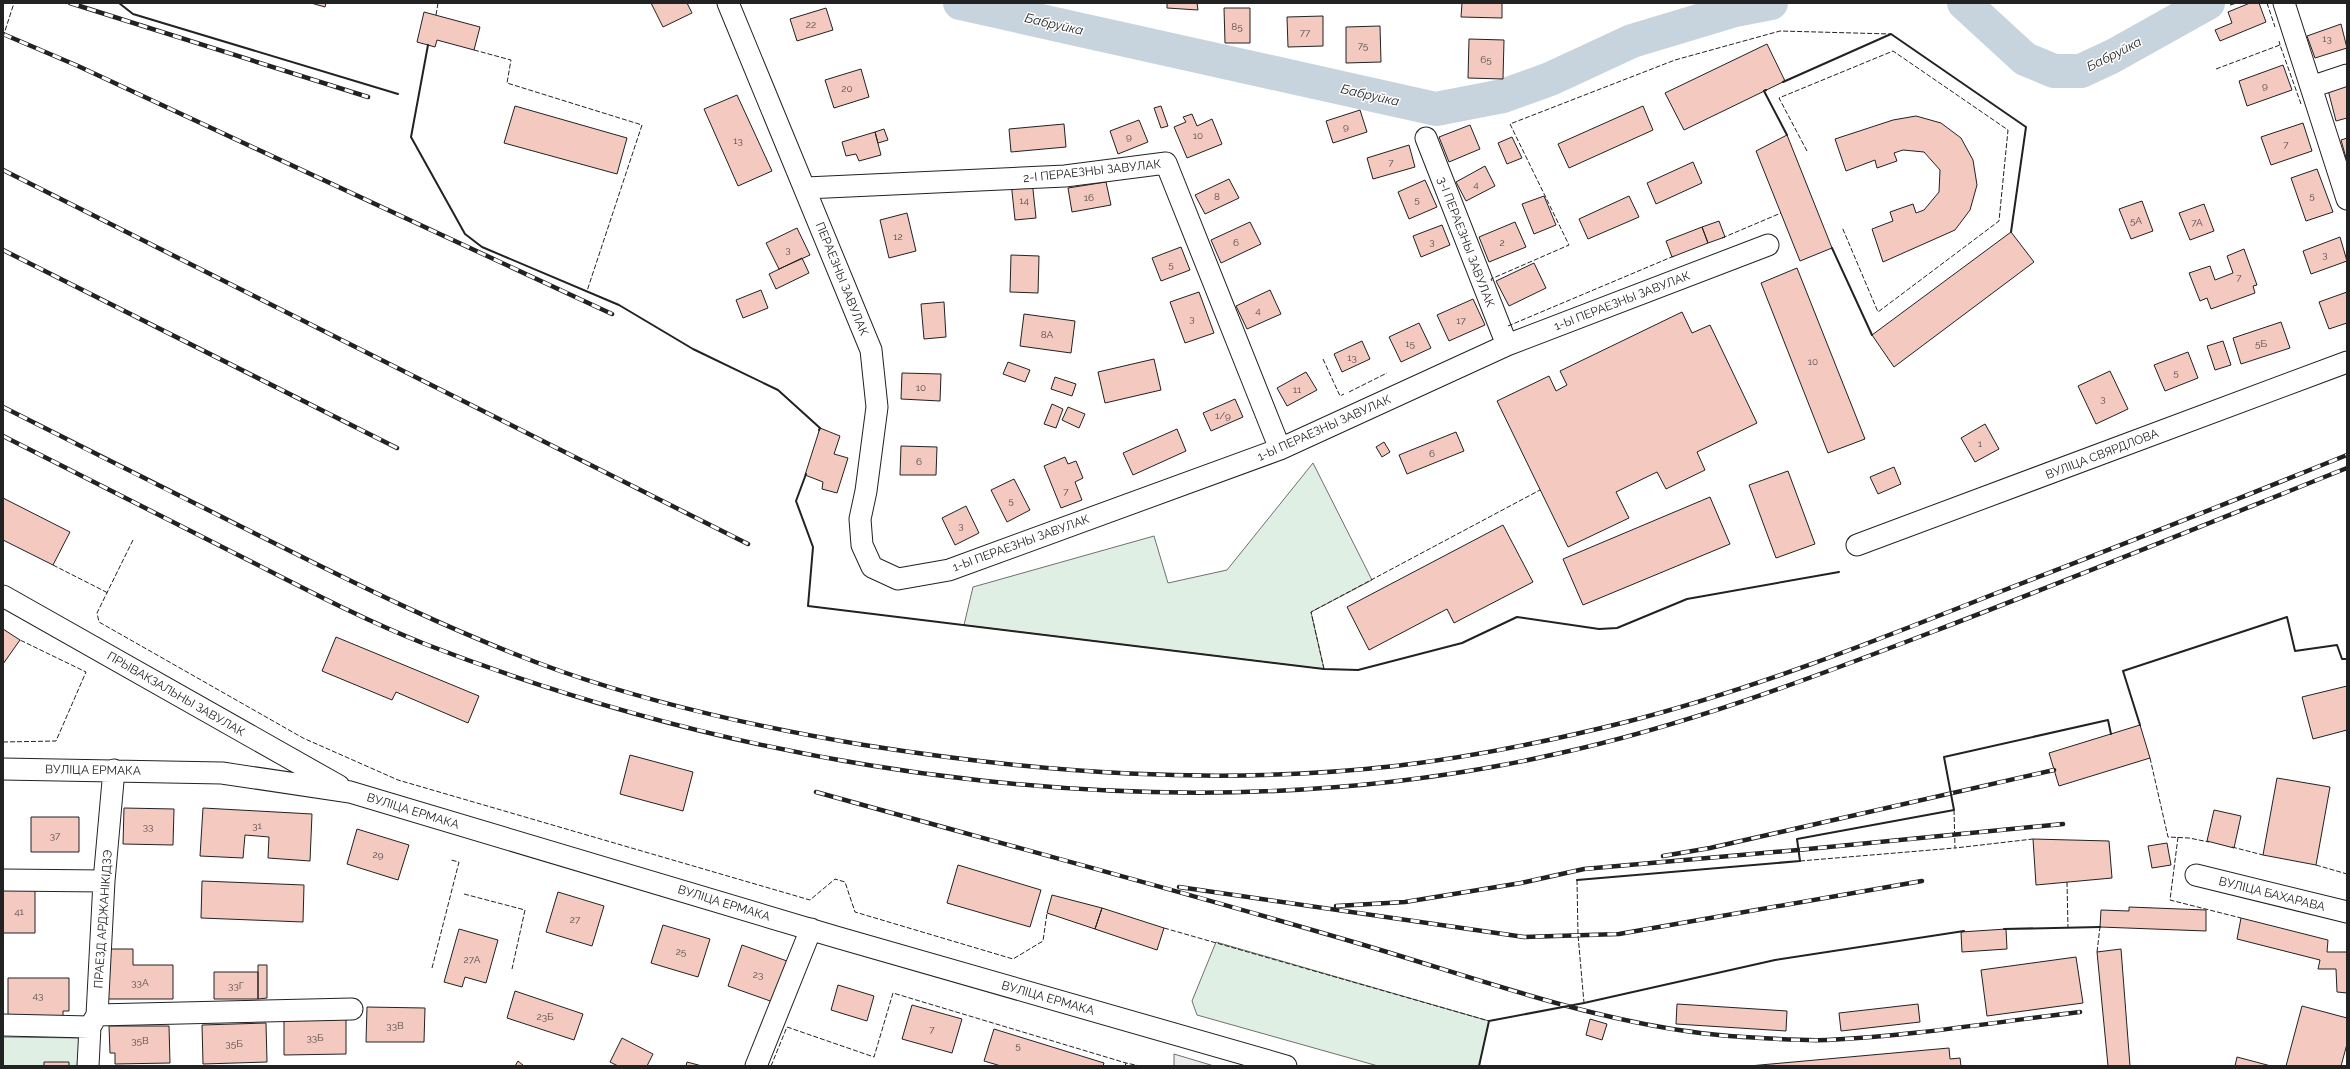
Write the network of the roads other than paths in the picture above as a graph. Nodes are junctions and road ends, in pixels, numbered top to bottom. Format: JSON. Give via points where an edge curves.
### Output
{"nodes":[{"id":1,"x":728,"y":3,"type":"edge"},
{"id":2,"x":2287,"y":4,"type":"edge"},
{"id":3,"x":2347,"y":75,"type":"edge"},
{"id":4,"x":2311,"y":87,"type":"junction"},
{"id":5,"x":1426,"y":138,"type":"dead end"},
{"id":6,"x":806,"y":188,"type":"junction"},
{"id":7,"x":2347,"y":199,"type":"edge"},
{"id":8,"x":1768,"y":245,"type":"dead end"},
{"id":9,"x":1507,"y":345,"type":"junction"},
{"id":10,"x":2347,"y":362,"type":"edge"},
{"id":11,"x":1280,"y":448,"type":"junction"},
{"id":12,"x":1857,"y":546,"type":"dead end"},
{"id":13,"x":872,"y":567,"type":"joint"},
{"id":14,"x":3,"y":596,"type":"edge"},
{"id":15,"x":3,"y":769,"type":"edge"},
{"id":16,"x":114,"y":770,"type":"junction"},
{"id":17,"x":350,"y":792,"type":"junction"},
{"id":18,"x":2196,"y":876,"type":"dead end"},
{"id":19,"x":3,"y":880,"type":"edge"},
{"id":20,"x":104,"y":881,"type":"junction"},
{"id":21,"x":2347,"y":912,"type":"edge"},
{"id":22,"x":810,"y":929,"type":"junction"},
{"id":23,"x":352,"y":1010,"type":"dead end"},
{"id":24,"x":93,"y":1021,"type":"junction"},
{"id":25,"x":3,"y":1025,"type":"edge"},
{"id":26,"x":88,"y":1066,"type":"edge"},
{"id":27,"x":756,"y":1066,"type":"edge"},
{"id":28,"x":1286,"y":1066,"type":"edge"}],
"edges":[{"from":1,"to":6,"type":"street","name":"ПЕРАЕЗНЫ ЗАВУЛАК"},
{"from":2,"to":4,"type":"street"},
{"from":3,"to":4,"type":"street"},
{"from":4,"to":7,"type":"street"},
{"from":5,"to":9,"type":"street","name":"3-І ПЕРАЕЗНЫ ЗАВУЛАК"},
{"from":6,"to":11,"type":"street","name":"2-І ПЕРАЕЗНЫ ЗАВУЛАК","via":[[1065,176],[1166,162]]},
{"from":6,"to":13,"type":"street","name":"ПЕРАЕЗНЫ ЗАВУЛАК","via":[[871,350],[877,407],[860,519],[862,545]]},
{"from":8,"to":9,"type":"street","name":"1-Ы ПЕРАЕЗНЫ ЗАВУЛАК"},
{"from":9,"to":11,"type":"street","name":"1-Ы ПЕРАЕЗНЫ ЗАВУЛАК"},
{"from":10,"to":12,"type":"street","name":"ВУЛІЦА СВЯРДЛОВА"},
{"from":11,"to":13,"type":"street","name":"1-Ы ПЕРАЕЗНЫ ЗАВУЛАК","via":[[949,570],[898,579]]},
{"from":14,"to":17,"type":"street","name":"ПРЫВАКЗАЛЬНЫ ЗАВУЛАК"},
{"from":15,"to":16,"type":"street","name":"ВУЛІЦА ЕРМАКА"},
{"from":16,"to":17,"type":"street","name":"ВУЛІЦА ЕРМАКА","via":[[222,772]]},
{"from":16,"to":20,"type":"street","name":"ПРАЕЗД АРДЖАНІКІДЗЭ"},
{"from":17,"to":22,"type":"street","name":"ВУЛІЦА ЕРМАКА"},
{"from":18,"to":21,"type":"street","name":"ВУЛІЦА БАХАРАВА"},
{"from":19,"to":20,"type":"street"},
{"from":20,"to":24,"type":"street","name":"ПРАЕЗД АРДЖАНІКІДЗЭ"},
{"from":22,"to":27,"type":"street"},
{"from":22,"to":28,"type":"street","name":"ВУЛІЦА ЕРМАКА"},
{"from":23,"to":24,"type":"street"},
{"from":24,"to":25,"type":"street"},
{"from":24,"to":26,"type":"street","name":"ПРАЕЗД АРДЖАНІКІДЗЭ"}]}
